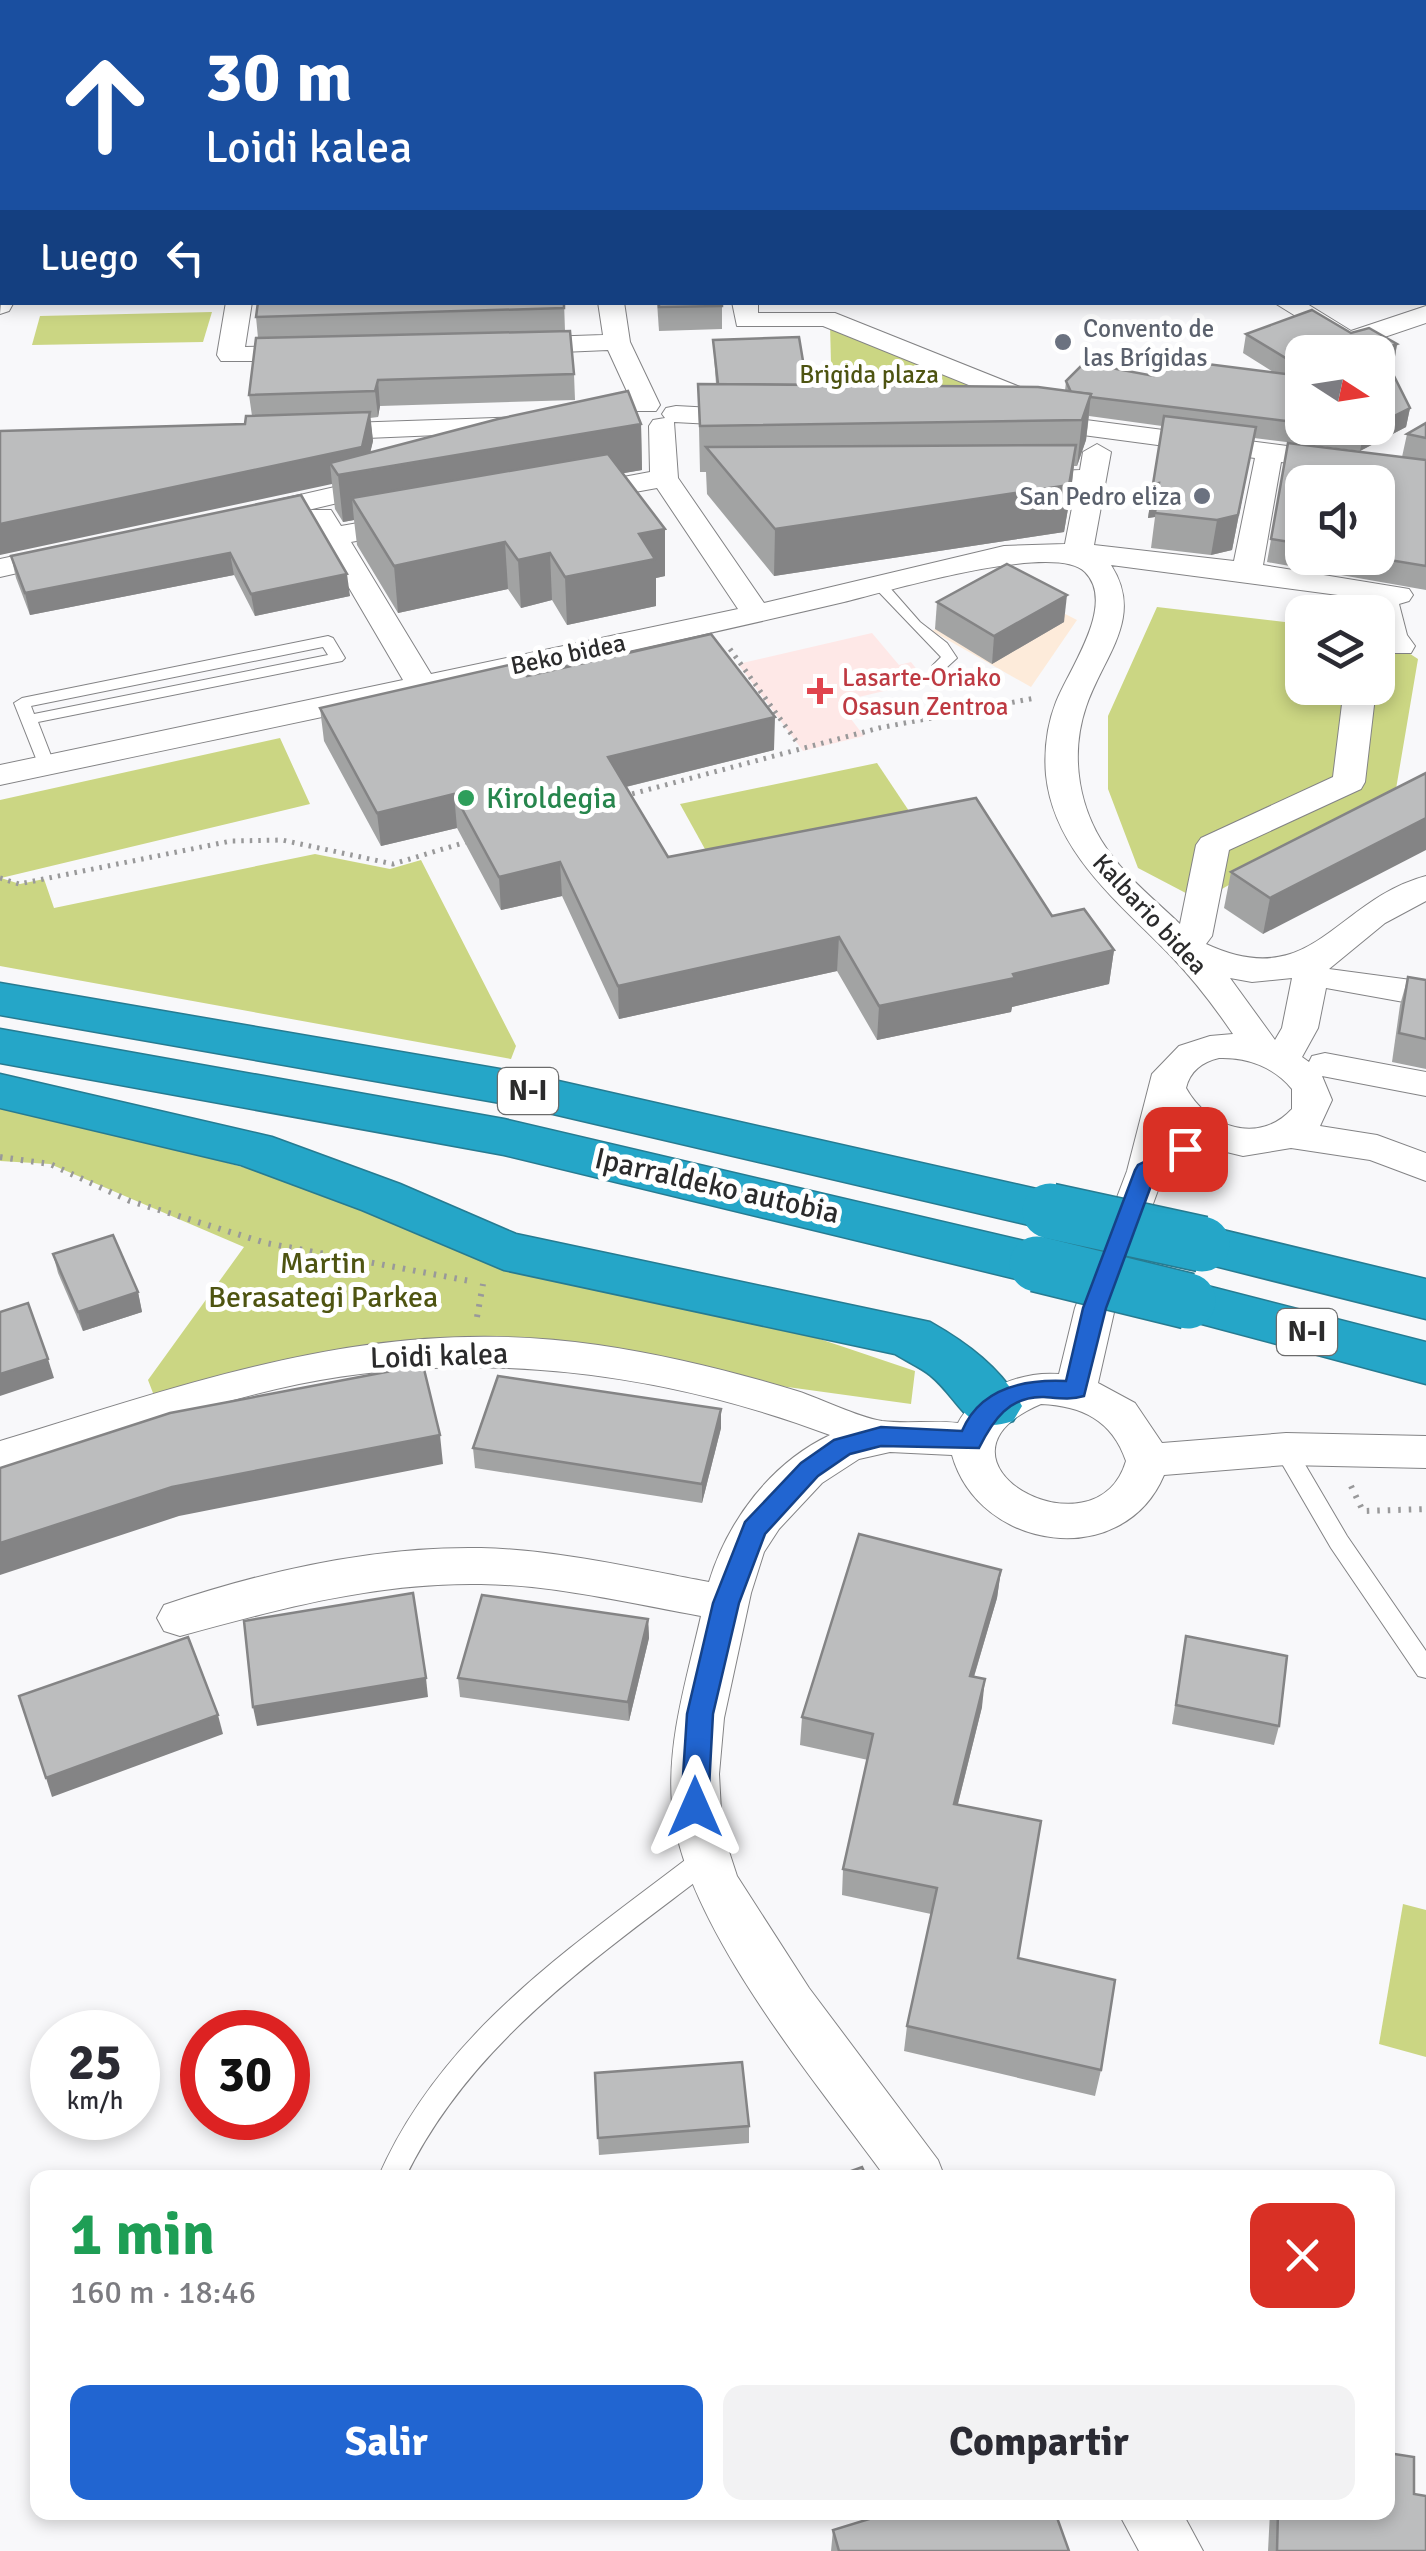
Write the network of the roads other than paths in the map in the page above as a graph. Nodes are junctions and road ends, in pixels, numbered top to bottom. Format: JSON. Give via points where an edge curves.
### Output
{"nodes":[{"id":1,"x":238,"y":305,"type":"edge"},
{"id":2,"x":611,"y":305,"type":"edge"},
{"id":3,"x":744,"y":305,"type":"edge"},
{"id":4,"x":1290,"y":305,"type":"edge"},
{"id":5,"x":1367,"y":310,"type":"dead end"},
{"id":6,"x":1426,"y":314,"type":"edge"},
{"id":7,"x":1393,"y":326,"type":"junction"},
{"id":8,"x":617,"y":342,"type":"junction"},
{"id":9,"x":487,"y":346,"type":"edge"},
{"id":10,"x":329,"y":352,"type":"edge"},
{"id":11,"x":662,"y":415,"type":"junction"},
{"id":12,"x":1064,"y":415,"type":"edge"},
{"id":13,"x":775,"y":418,"type":"edge"},
{"id":14,"x":1006,"y":420,"type":"edge"},
{"id":15,"x":292,"y":434,"type":"edge"},
{"id":16,"x":1100,"y":438,"type":"dead end"},
{"id":17,"x":1400,"y":443,"type":"dead end"},
{"id":18,"x":488,"y":455,"type":"edge"},
{"id":19,"x":1374,"y":456,"type":"edge"},
{"id":20,"x":1267,"y":461,"type":"dead end"},
{"id":21,"x":1426,"y":472,"type":"edge"},
{"id":22,"x":419,"y":474,"type":"edge"},
{"id":23,"x":664,"y":478,"type":"junction"},
{"id":24,"x":1092,"y":478,"type":"junction"},
{"id":25,"x":988,"y":479,"type":"edge"},
{"id":26,"x":548,"y":498,"type":"edge"},
{"id":27,"x":313,"y":503,"type":"junction"},
{"id":28,"x":431,"y":519,"type":"edge"},
{"id":29,"x":216,"y":522,"type":"edge"},
{"id":30,"x":334,"y":536,"type":"junction"},
{"id":31,"x":90,"y":548,"type":"edge"},
{"id":32,"x":1078,"y":552,"type":"junction"},
{"id":33,"x":0,"y":568,"type":"edge"},
{"id":34,"x":1247,"y":571,"type":"junction"},
{"id":35,"x":880,"y":584,"type":"junction"},
{"id":36,"x":756,"y":613,"type":"junction"},
{"id":37,"x":1401,"y":646,"type":"edge"},
{"id":38,"x":940,"y":666,"type":"dead end"},
{"id":39,"x":421,"y":684,"type":"junction"},
{"id":40,"x":1358,"y":705,"type":"edge"},
{"id":41,"x":31,"y":719,"type":"junction"},
{"id":42,"x":47,"y":766,"type":"junction"},
{"id":43,"x":0,"y":775,"type":"edge"},
{"id":44,"x":1426,"y":887,"type":"edge"},
{"id":45,"x":1186,"y":940,"type":"junction"},
{"id":46,"x":1324,"y":971,"type":"junction"},
{"id":47,"x":1426,"y":994,"type":"edge"},
{"id":48,"x":1225,"y":996,"type":"junction"},
{"id":49,"x":0,"y":999,"type":"edge"},
{"id":50,"x":0,"y":1046,"type":"edge"},
{"id":51,"x":1213,"y":1047,"type":"junction"},
{"id":52,"x":1273,"y":1055,"type":"junction"},
{"id":53,"x":1318,"y":1077,"type":"junction"},
{"id":54,"x":1426,"y":1084,"type":"edge"},
{"id":55,"x":1168,"y":1090,"type":"junction"},
{"id":56,"x":0,"y":1091,"type":"edge"},
{"id":57,"x":1286,"y":1134,"type":"junction"},
{"id":58,"x":1233,"y":1141,"type":"junction"},
{"id":59,"x":1377,"y":1148,"type":"junction"},
{"id":60,"x":1426,"y":1168,"type":"edge"},
{"id":61,"x":1146,"y":1170,"type":"junction"},
{"id":62,"x":1426,"y":1299,"type":"edge"},
{"id":63,"x":1426,"y":1363,"type":"edge"},
{"id":64,"x":1076,"y":1390,"type":"junction"},
{"id":65,"x":982,"y":1423,"type":"junction"},
{"id":66,"x":881,"y":1436,"type":"junction"},
{"id":67,"x":1426,"y":1452,"type":"edge"},
{"id":68,"x":0,"y":1456,"type":"edge"},
{"id":69,"x":1148,"y":1461,"type":"junction"},
{"id":70,"x":1295,"y":1467,"type":"junction"},
{"id":71,"x":726,"y":1603,"type":"junction"},
{"id":72,"x":180,"y":1618,"type":"dead end"},
{"id":73,"x":1426,"y":1669,"type":"edge"},
{"id":74,"x":706,"y":1860,"type":"junction"},
{"id":75,"x":394,"y":2170,"type":"edge"},
{"id":76,"x":913,"y":2170,"type":"edge"},
{"id":77,"x":1152,"y":2520,"type":"edge"},
{"id":78,"x":1174,"y":2551,"type":"edge"}],
"edges":[{"from":1,"to":10,"type":"street","via":[[230,355]]},
{"from":2,"to":8,"type":"street"},
{"from":3,"to":12,"type":"street","via":[[746,321],[826,318]]},
{"from":4,"to":7,"type":"street","via":[[1348,341]]},
{"from":5,"to":7,"type":"street"},
{"from":6,"to":7,"type":"street"},
{"from":8,"to":9,"type":"street"},
{"from":8,"to":11,"type":"street"},
{"from":11,"to":13,"type":"street"},
{"from":11,"to":23,"type":"street"},
{"from":14,"to":21,"type":"street"},
{"from":15,"to":18,"type":"street","via":[[545,432]]},
{"from":16,"to":24,"type":"street"},
{"from":17,"to":19,"type":"street"},
{"from":20,"to":34,"type":"street"},
{"from":22,"to":27,"type":"street"},
{"from":23,"to":26,"type":"street"},
{"from":23,"to":36,"type":"street"},
{"from":24,"to":25,"type":"street"},
{"from":24,"to":32,"type":"street"},
{"from":27,"to":29,"type":"street"},
{"from":27,"to":30,"type":"street"},
{"from":28,"to":30,"type":"street"},
{"from":30,"to":39,"type":"street"},
{"from":31,"to":33,"type":"street"},
{"from":32,"to":34,"type":"street","name":"Beko bidea"},
{"from":32,"to":35,"type":"street","name":"Beko bidea","via":[[1004,555]]},
{"from":32,"to":45,"type":"street","name":"Kalbario bidea","via":[[1104,573],[1111,614],[1061,746],[1064,786],[1090,851],[1133,902]]},
{"from":34,"to":37,"type":"street","name":"Beko bidea","via":[[1389,593],[1392,637]]},
{"from":35,"to":36,"type":"street","name":"Beko bidea"},
{"from":35,"to":38,"type":"lane","via":[[942,646],[949,658]]},
{"from":36,"to":39,"type":"street","name":"Beko bidea"},
{"from":39,"to":42,"type":"street","name":"Beko bidea"},
{"from":40,"to":45,"type":"street","via":[[1350,782],[1213,845]]},
{"from":41,"to":41,"type":"lane","via":[[318,662],[337,658],[328,641],[22,703]]},
{"from":41,"to":42,"type":"lane"},
{"from":42,"to":43,"type":"street","name":"Beko bidea"},
{"from":44,"to":46,"type":"street","via":[[1373,915]]},
{"from":45,"to":46,"type":"street","via":[[1238,972]]},
{"from":45,"to":48,"type":"street","name":"Kalbario bidea"},
{"from":46,"to":47,"type":"street"},
{"from":46,"to":52,"type":"street","via":[[1300,1028]]},
{"from":48,"to":51,"type":"street","name":"Kalbario bidea"},
{"from":48,"to":52,"type":"street","name":"Kalbario bidea"},
{"from":49,"to":62,"type":"highway","name":"Iparraldeko autobia","number":"N-I","bridge":true,"via":[[524,1090]]},
{"from":50,"to":63,"type":"highway","name":"Iparraldeko autobia","number":"N-I","bridge":true,"via":[[504,1137]]},
{"from":51,"to":52,"type":"street"},
{"from":51,"to":55,"type":"street","via":[[1178,1064]]},
{"from":52,"to":53,"type":"street"},
{"from":53,"to":54,"type":"street"},
{"from":53,"to":57,"type":"street","via":[[1310,1114]]},
{"from":53,"to":59,"type":"street"},
{"from":55,"to":58,"type":"street","via":[[1187,1121]]},
{"from":55,"to":61,"type":"street"},
{"from":56,"to":65,"type":"highway","via":[[253,1150],[504,1251],[910,1337],[950,1360]]},
{"from":57,"to":58,"type":"street"},
{"from":57,"to":59,"type":"street"},
{"from":58,"to":61,"type":"street","via":[[1185,1149]]},
{"from":59,"to":60,"type":"street"},
{"from":61,"to":64,"type":"street","via":[[1095,1308]]},
{"from":64,"to":65,"type":"street","via":[[1037,1388],[1012,1395]]},
{"from":64,"to":69,"type":"street","via":[[1116,1409],[1132,1425]]},
{"from":65,"to":66,"type":"street","name":"Loidi kalea","via":[[924,1436]]},
{"from":65,"to":69,"type":"street","via":[[973,1465],[983,1484],[1025,1515],[1055,1522],[1106,1515],[1122,1506],[1138,1490]]},
{"from":66,"to":68,"type":"street","name":"Loidi kalea","via":[[806,1406],[669,1374],[543,1354],[438,1352],[302,1368]]},
{"from":66,"to":71,"type":"street","name":"Loidi kalea","via":[[843,1447],[783,1495],[754,1528]]},
{"from":67,"to":70,"type":"street","via":[[1371,1448]]},
{"from":69,"to":70,"type":"street","via":[[1203,1453]]},
{"from":70,"to":73,"type":"lane"},
{"from":71,"to":72,"type":"street","via":[[467,1567],[349,1578]]},
{"from":71,"to":74,"type":"street","name":"Loidi kalea","via":[[694,1761]]},
{"from":74,"to":75,"type":"lane","via":[[523,2004],[444,2084]]},
{"from":74,"to":76,"type":"street","name":"Loidi kalea","via":[[771,1976]]},
{"from":77,"to":78,"type":"street"}]}
